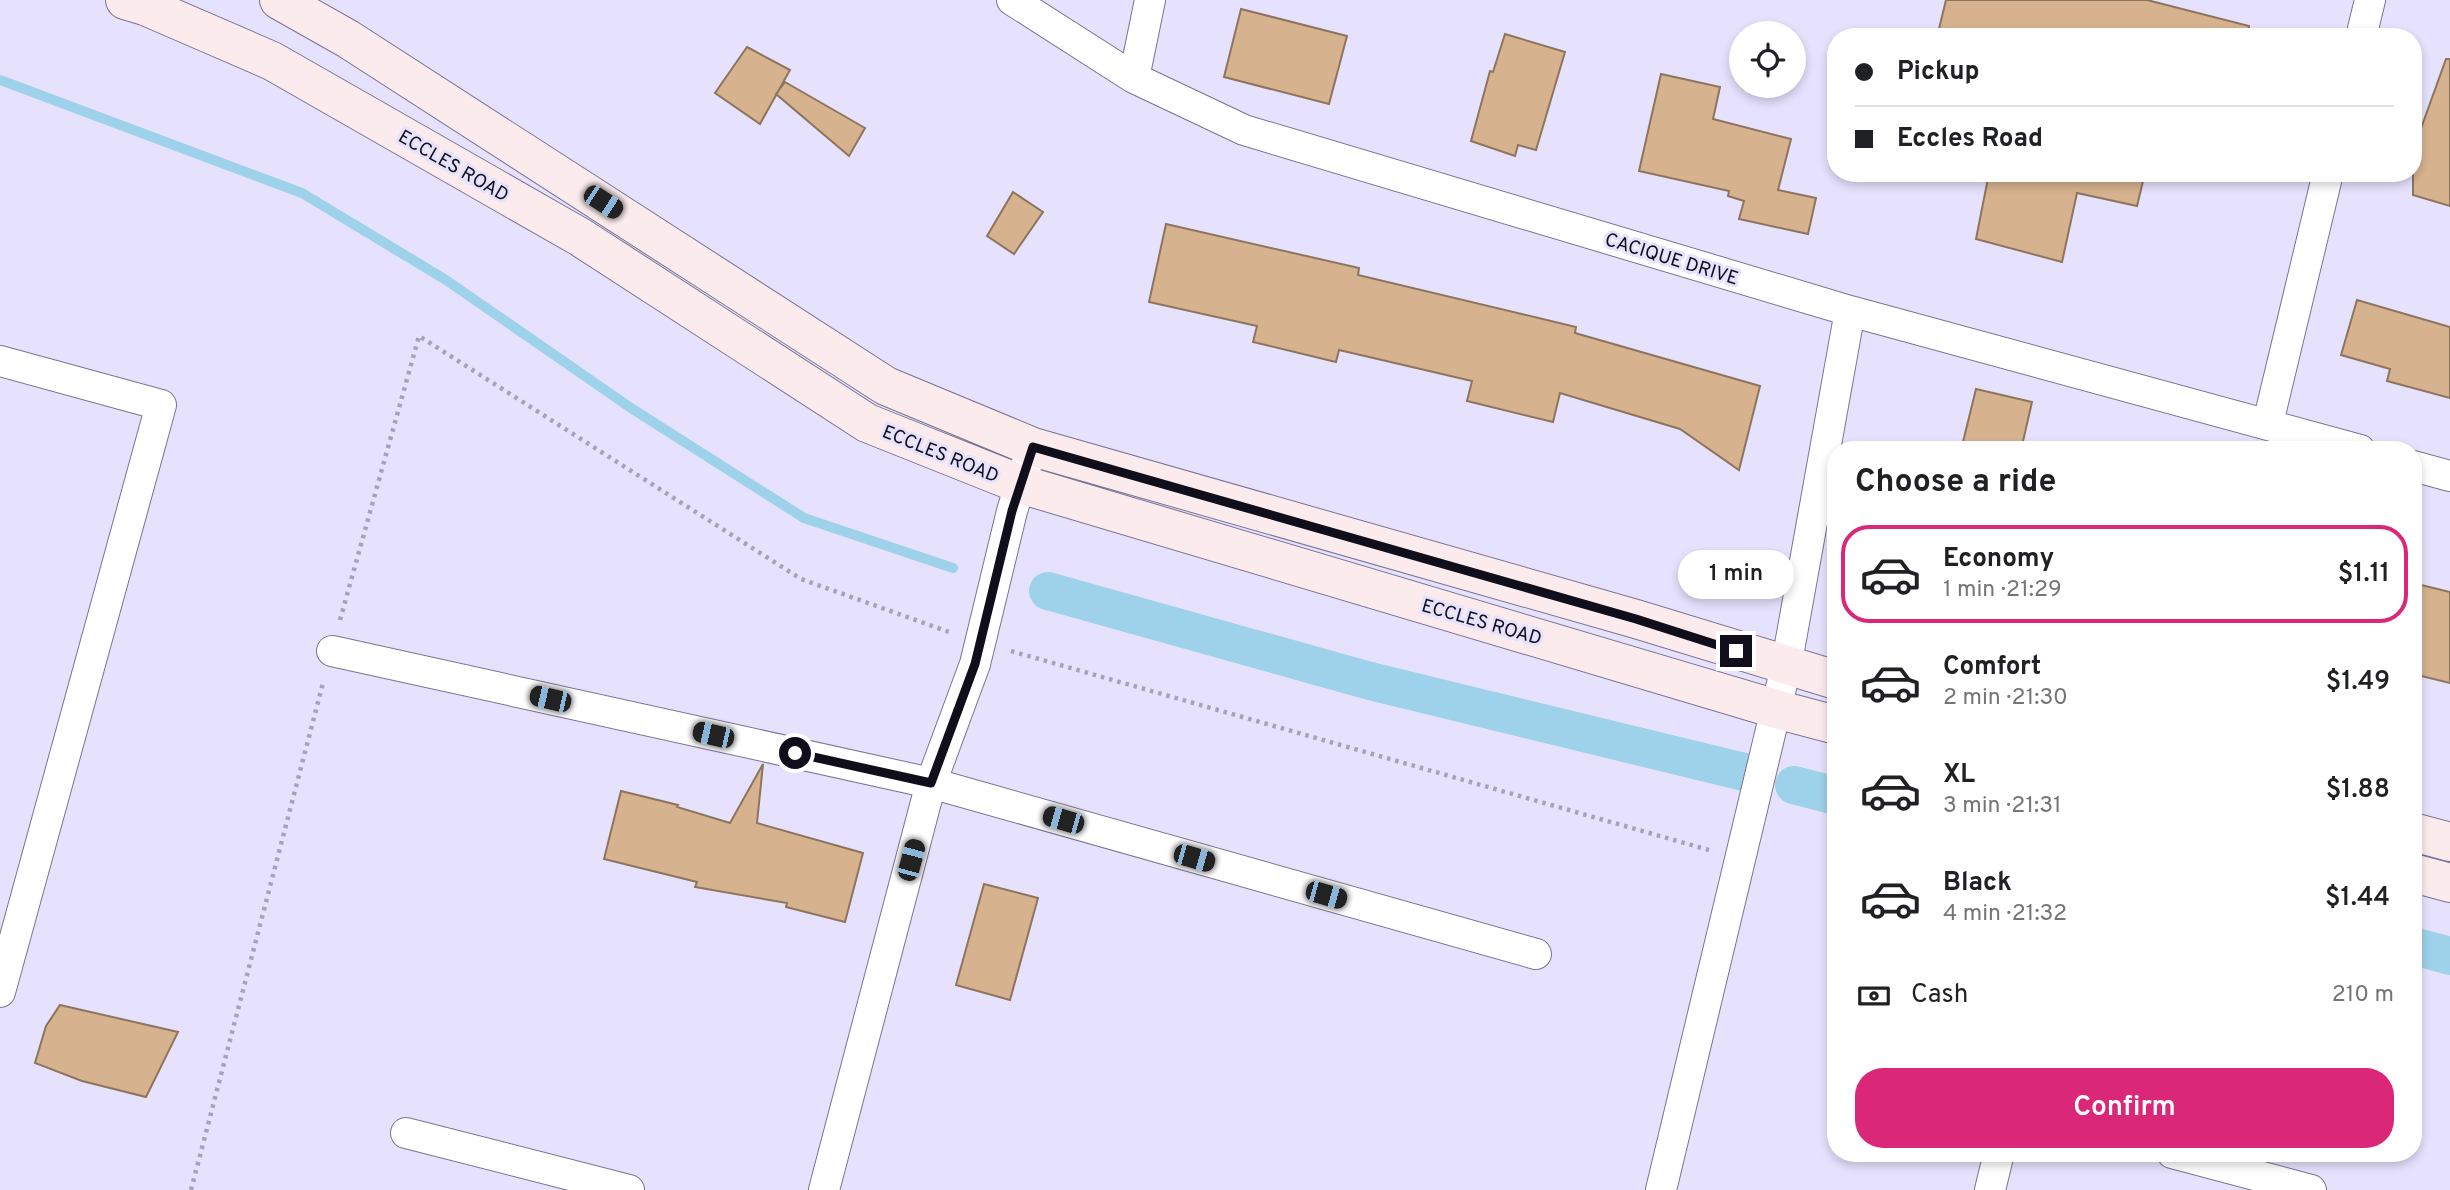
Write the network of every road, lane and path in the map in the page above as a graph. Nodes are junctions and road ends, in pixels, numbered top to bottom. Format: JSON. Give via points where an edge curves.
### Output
{"nodes":[{"id":1,"x":125,"y":0,"type":"edge"},
{"id":2,"x":279,"y":0,"type":"edge"},
{"id":3,"x":1012,"y":0,"type":"edge"},
{"id":4,"x":1150,"y":0,"type":"edge"},
{"id":5,"x":2370,"y":0,"type":"edge"},
{"id":6,"x":2363,"y":28,"type":"edge"},
{"id":7,"x":1134,"y":78,"type":"junction"},
{"id":8,"x":2326,"y":182,"type":"edge"},
{"id":9,"x":1850,"y":311,"type":"junction"},
{"id":10,"x":0,"y":361,"type":"edge"},
{"id":11,"x":2268,"y":423,"type":"junction"},
{"id":12,"x":2329,"y":441,"type":"edge"},
{"id":13,"x":1033,"y":447,"type":"junction"},
{"id":14,"x":2422,"y":468,"type":"edge"},
{"id":15,"x":2450,"y":476,"type":"edge"},
{"id":16,"x":1020,"y":484,"type":"junction"},
{"id":17,"x":980,"y":643,"type":"junction"},
{"id":18,"x":332,"y":651,"type":"junction"},
{"id":19,"x":1786,"y":667,"type":"junction"},
{"id":20,"x":1827,"y":678,"type":"edge"},
{"id":21,"x":1776,"y":709,"type":"junction"},
{"id":22,"x":1827,"y":723,"type":"edge"},
{"id":23,"x":931,"y":783,"type":"junction"},
{"id":24,"x":2422,"y":834,"type":"edge"},
{"id":25,"x":2450,"y":842,"type":"edge"},
{"id":26,"x":1741,"y":859,"type":"junction"},
{"id":27,"x":2422,"y":875,"type":"edge"},
{"id":28,"x":2450,"y":883,"type":"edge"},
{"id":29,"x":1536,"y":954,"type":"dead end"},
{"id":30,"x":0,"y":992,"type":"edge"},
{"id":31,"x":406,"y":1133,"type":"dead end"},
{"id":32,"x":1997,"y":1162,"type":"edge"},
{"id":33,"x":2206,"y":1162,"type":"edge"},
{"id":34,"x":191,"y":1190,"type":"edge"},
{"id":35,"x":629,"y":1190,"type":"edge"},
{"id":36,"x":824,"y":1190,"type":"edge"},
{"id":37,"x":1661,"y":1190,"type":"edge"},
{"id":38,"x":1990,"y":1190,"type":"edge"},
{"id":39,"x":2311,"y":1190,"type":"edge"}],
"edges":[{"from":1,"to":16,"type":"street","name":"ECCLES ROAD","via":[[272,61],[580,237],[867,423]]},
{"from":2,"to":13,"type":"street","via":[[348,39],[886,386]]},
{"from":3,"to":7,"type":"street","name":"CACIQUE DRIVE"},
{"from":4,"to":7,"type":"street"},
{"from":5,"to":6,"type":"street"},
{"from":7,"to":9,"type":"street","name":"CACIQUE DRIVE","via":[[1244,130]]},
{"from":8,"to":11,"type":"street"},
{"from":9,"to":11,"type":"street","name":"CACIQUE DRIVE"},
{"from":9,"to":19,"type":"street"},
{"from":10,"to":30,"type":"street","via":[[161,405]]},
{"from":11,"to":12,"type":"street","name":"CACIQUE DRIVE"},
{"from":13,"to":16,"type":"street"},
{"from":13,"to":19,"type":"street","via":[[1636,619]]},
{"from":14,"to":15,"type":"street"},
{"from":16,"to":17,"type":"street"},
{"from":16,"to":21,"type":"street","name":"ECCLES ROAD"},
{"from":17,"to":18,"type":"path","via":[[801,579],[419,336]]},
{"from":17,"to":23,"type":"street"},
{"from":17,"to":26,"type":"path"},
{"from":18,"to":23,"type":"street"},
{"from":18,"to":34,"type":"path"},
{"from":19,"to":20,"type":"street"},
{"from":19,"to":21,"type":"street"},
{"from":21,"to":22,"type":"street","name":"ECCLES ROAD"},
{"from":21,"to":26,"type":"street"},
{"from":23,"to":29,"type":"street"},
{"from":23,"to":36,"type":"street"},
{"from":24,"to":25,"type":"street"},
{"from":26,"to":37,"type":"street"},
{"from":27,"to":28,"type":"street"},
{"from":31,"to":35,"type":"street"},
{"from":32,"to":38,"type":"street"},
{"from":33,"to":39,"type":"street"}]}
